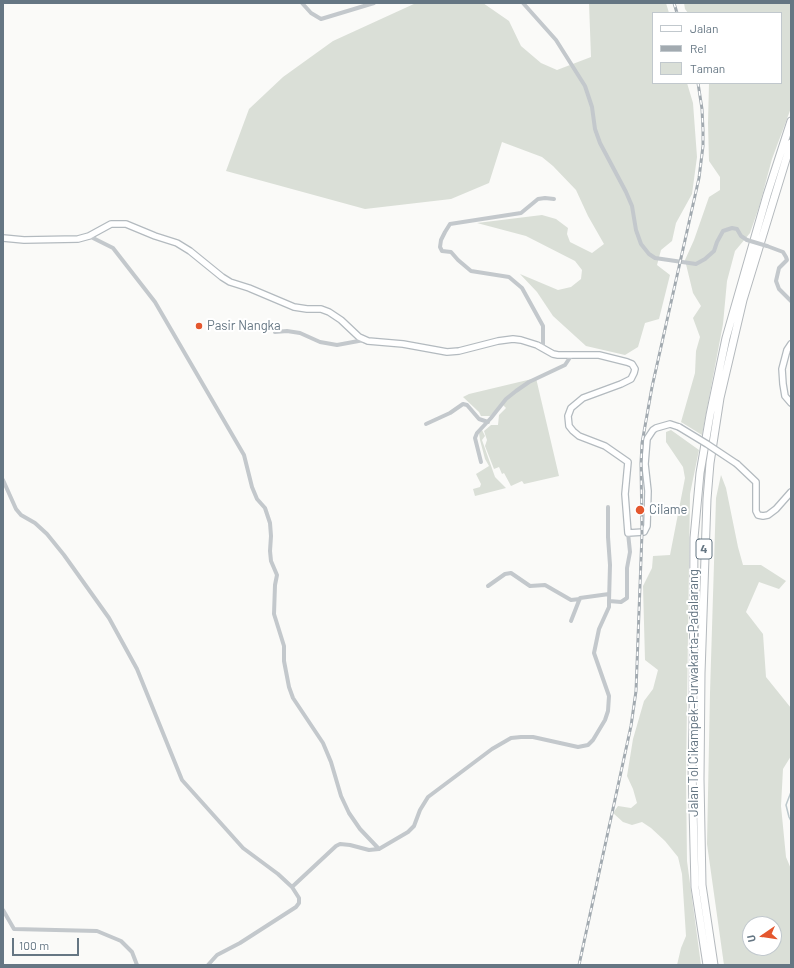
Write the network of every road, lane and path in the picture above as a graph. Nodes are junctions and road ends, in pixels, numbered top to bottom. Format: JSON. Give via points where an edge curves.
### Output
{"nodes":[{"id":1,"x":302,"y":3,"type":"edge"},
{"id":2,"x":374,"y":3,"type":"edge"},
{"id":3,"x":524,"y":3,"type":"edge"},
{"id":4,"x":791,"y":121,"type":"edge"},
{"id":5,"x":791,"y":143,"type":"edge"},
{"id":6,"x":554,"y":199,"type":"dead end"},
{"id":7,"x":89,"y":236,"type":"junction"},
{"id":8,"x":3,"y":238,"type":"edge"},
{"id":9,"x":791,"y":301,"type":"edge"},
{"id":10,"x":275,"y":332,"type":"dead end"},
{"id":11,"x":365,"y":340,"type":"junction"},
{"id":12,"x":791,"y":344,"type":"edge"},
{"id":13,"x":543,"y":348,"type":"junction"},
{"id":14,"x":571,"y":356,"type":"junction"},
{"id":15,"x":791,"y":403,"type":"edge"},
{"id":16,"x":488,"y":422,"type":"junction"},
{"id":17,"x":426,"y":424,"type":"dead end"},
{"id":18,"x":481,"y":462,"type":"dead end"},
{"id":19,"x":3,"y":480,"type":"edge"},
{"id":20,"x":791,"y":492,"type":"edge"},
{"id":21,"x":608,"y":507,"type":"dead end"},
{"id":22,"x":628,"y":533,"type":"junction"},
{"id":23,"x":488,"y":586,"type":"dead end"},
{"id":24,"x":609,"y":594,"type":"junction"},
{"id":25,"x":580,"y":599,"type":"junction"},
{"id":26,"x":609,"y":600,"type":"junction"},
{"id":27,"x":571,"y":621,"type":"dead end"},
{"id":28,"x":379,"y":849,"type":"junction"},
{"id":29,"x":292,"y":887,"type":"junction"},
{"id":30,"x":3,"y":910,"type":"edge"},
{"id":31,"x":137,"y":965,"type":"edge"},
{"id":32,"x":208,"y":965,"type":"edge"},
{"id":33,"x":707,"y":965,"type":"edge"},
{"id":34,"x":714,"y":965,"type":"edge"}],
"edges":[{"from":1,"to":2,"type":"street","via":[[320,19]]},
{"from":3,"to":9,"type":"street","bridge":true,"via":[[556,40],[584,86],[592,107],[600,144],[626,192],[641,244],[649,254],[655,258],[696,264],[714,251],[723,231],[737,229],[747,240],[785,254],[787,260],[779,268],[776,281],[779,289]]},
{"from":4,"to":33,"type":"highway","name":"Jalan Tol Cikampek–Purwakarta–Padalarang","number":"4","via":[[726,338],[703,452],[699,486],[694,538],[692,767],[695,887]]},
{"from":5,"to":34,"type":"highway","name":"Jalan Tol Cikampek–Purwakarta–Padalarang","number":"4","via":[[744,300],[722,391],[710,462],[704,540],[700,779],[702,885]]},
{"from":6,"to":13,"type":"street","via":[[538,199],[521,213],[450,224],[440,247],[451,252],[471,271],[509,277],[522,288],[543,326]]},
{"from":7,"to":8,"type":"street","via":[[69,240]]},
{"from":7,"to":11,"type":"street","via":[[111,224],[126,224],[177,243],[230,282],[294,306],[329,312]]},
{"from":7,"to":28,"type":"street","via":[[112,248],[155,302],[244,455],[252,487],[257,499],[265,508],[270,523],[271,561],[277,575],[274,614],[284,646],[285,668],[293,698],[323,743],[349,813]]},
{"from":10,"to":11,"type":"street","via":[[300,333],[320,342],[337,344]]},
{"from":11,"to":13,"type":"street","via":[[442,352],[513,340],[521,340]]},
{"from":12,"to":15,"type":"street","via":[[782,369],[785,396]]},
{"from":13,"to":14,"type":"street","via":[[552,354]]},
{"from":14,"to":16,"type":"street","via":[[565,365],[516,391],[506,399]]},
{"from":14,"to":22,"type":"street","via":[[604,356],[628,362],[635,369],[628,381],[579,400],[571,408],[568,416],[569,426],[573,431],[605,446],[628,462],[625,494]]},
{"from":16,"to":17,"type":"street","via":[[479,419],[463,404]]},
{"from":16,"to":18,"type":"street","via":[[475,436]]},
{"from":19,"to":29,"type":"street","via":[[16,509],[34,523],[64,554],[109,618],[137,669],[182,780],[243,848]]},
{"from":20,"to":22,"type":"street","bridge":true,"via":[[768,516],[758,515],[756,482],[737,464],[708,444],[670,424],[656,428],[647,439],[647,526],[644,532]]},
{"from":21,"to":24,"type":"street"},
{"from":22,"to":26,"type":"street","via":[[630,552],[627,598],[621,602]]},
{"from":23,"to":25,"type":"street","via":[[511,573],[530,586],[545,585],[571,600]]},
{"from":24,"to":25,"type":"street"},
{"from":24,"to":26,"type":"street"},
{"from":25,"to":27,"type":"street"},
{"from":26,"to":28,"type":"street","via":[[594,653],[608,696],[608,712],[593,740],[588,745],[578,747],[533,737],[511,738],[434,792],[424,802],[414,826]]},
{"from":28,"to":29,"type":"street","via":[[369,850],[340,844]]},
{"from":29,"to":32,"type":"street","via":[[299,898],[296,907],[217,955]]},
{"from":30,"to":31,"type":"street","via":[[14,929],[97,931],[121,941],[132,952]]}]}
